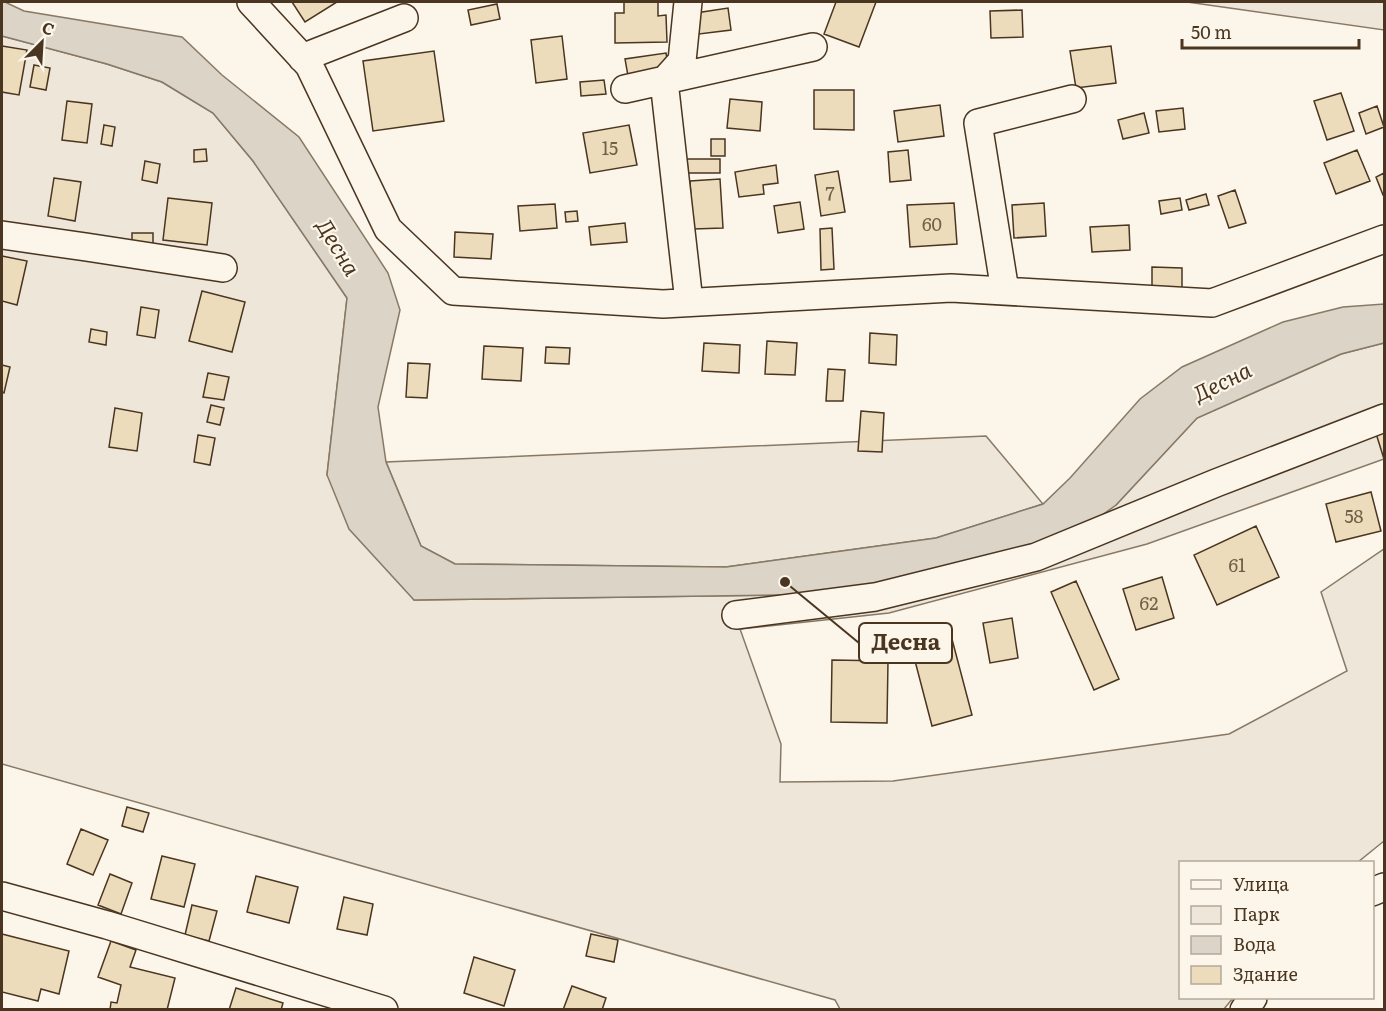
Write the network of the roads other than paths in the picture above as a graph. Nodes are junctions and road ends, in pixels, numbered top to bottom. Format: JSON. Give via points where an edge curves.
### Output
{"nodes":[{"id":1,"x":251,"y":2,"type":"edge"},
{"id":2,"x":688,"y":2,"type":"edge"},
{"id":3,"x":404,"y":18,"type":"dead end"},
{"id":4,"x":813,"y":47,"type":"dead end"},
{"id":5,"x":302,"y":58,"type":"junction"},
{"id":6,"x":664,"y":81,"type":"junction"},
{"id":7,"x":625,"y":89,"type":"dead end"},
{"id":8,"x":1071,"y":99,"type":"dead end"},
{"id":9,"x":2,"y":235,"type":"edge"},
{"id":10,"x":1384,"y":239,"type":"edge"},
{"id":11,"x":223,"y":268,"type":"dead end"},
{"id":12,"x":1005,"y":291,"type":"junction"},
{"id":13,"x":689,"y":302,"type":"junction"},
{"id":14,"x":1384,"y":418,"type":"edge"},
{"id":15,"x":736,"y":615,"type":"dead end"},
{"id":16,"x":2,"y":896,"type":"edge"},
{"id":17,"x":384,"y":1010,"type":"edge"}],
"edges":[{"from":1,"to":5,"type":"street"},
{"from":2,"to":6,"type":"street","via":[[682,62]]},
{"from":3,"to":5,"type":"street"},
{"from":4,"to":6,"type":"street"},
{"from":5,"to":13,"type":"street","via":[[309,65],[388,229],[453,291],[663,304]]},
{"from":6,"to":7,"type":"street"},
{"from":6,"to":13,"type":"street"},
{"from":8,"to":12,"type":"street","via":[[978,123]]},
{"from":9,"to":11,"type":"street"},
{"from":10,"to":12,"type":"street","via":[[1212,303]]},
{"from":12,"to":13,"type":"street","via":[[951,288]]},
{"from":14,"to":15,"type":"street","via":[[1036,557],[875,597]]},
{"from":16,"to":17,"type":"street"}]}
